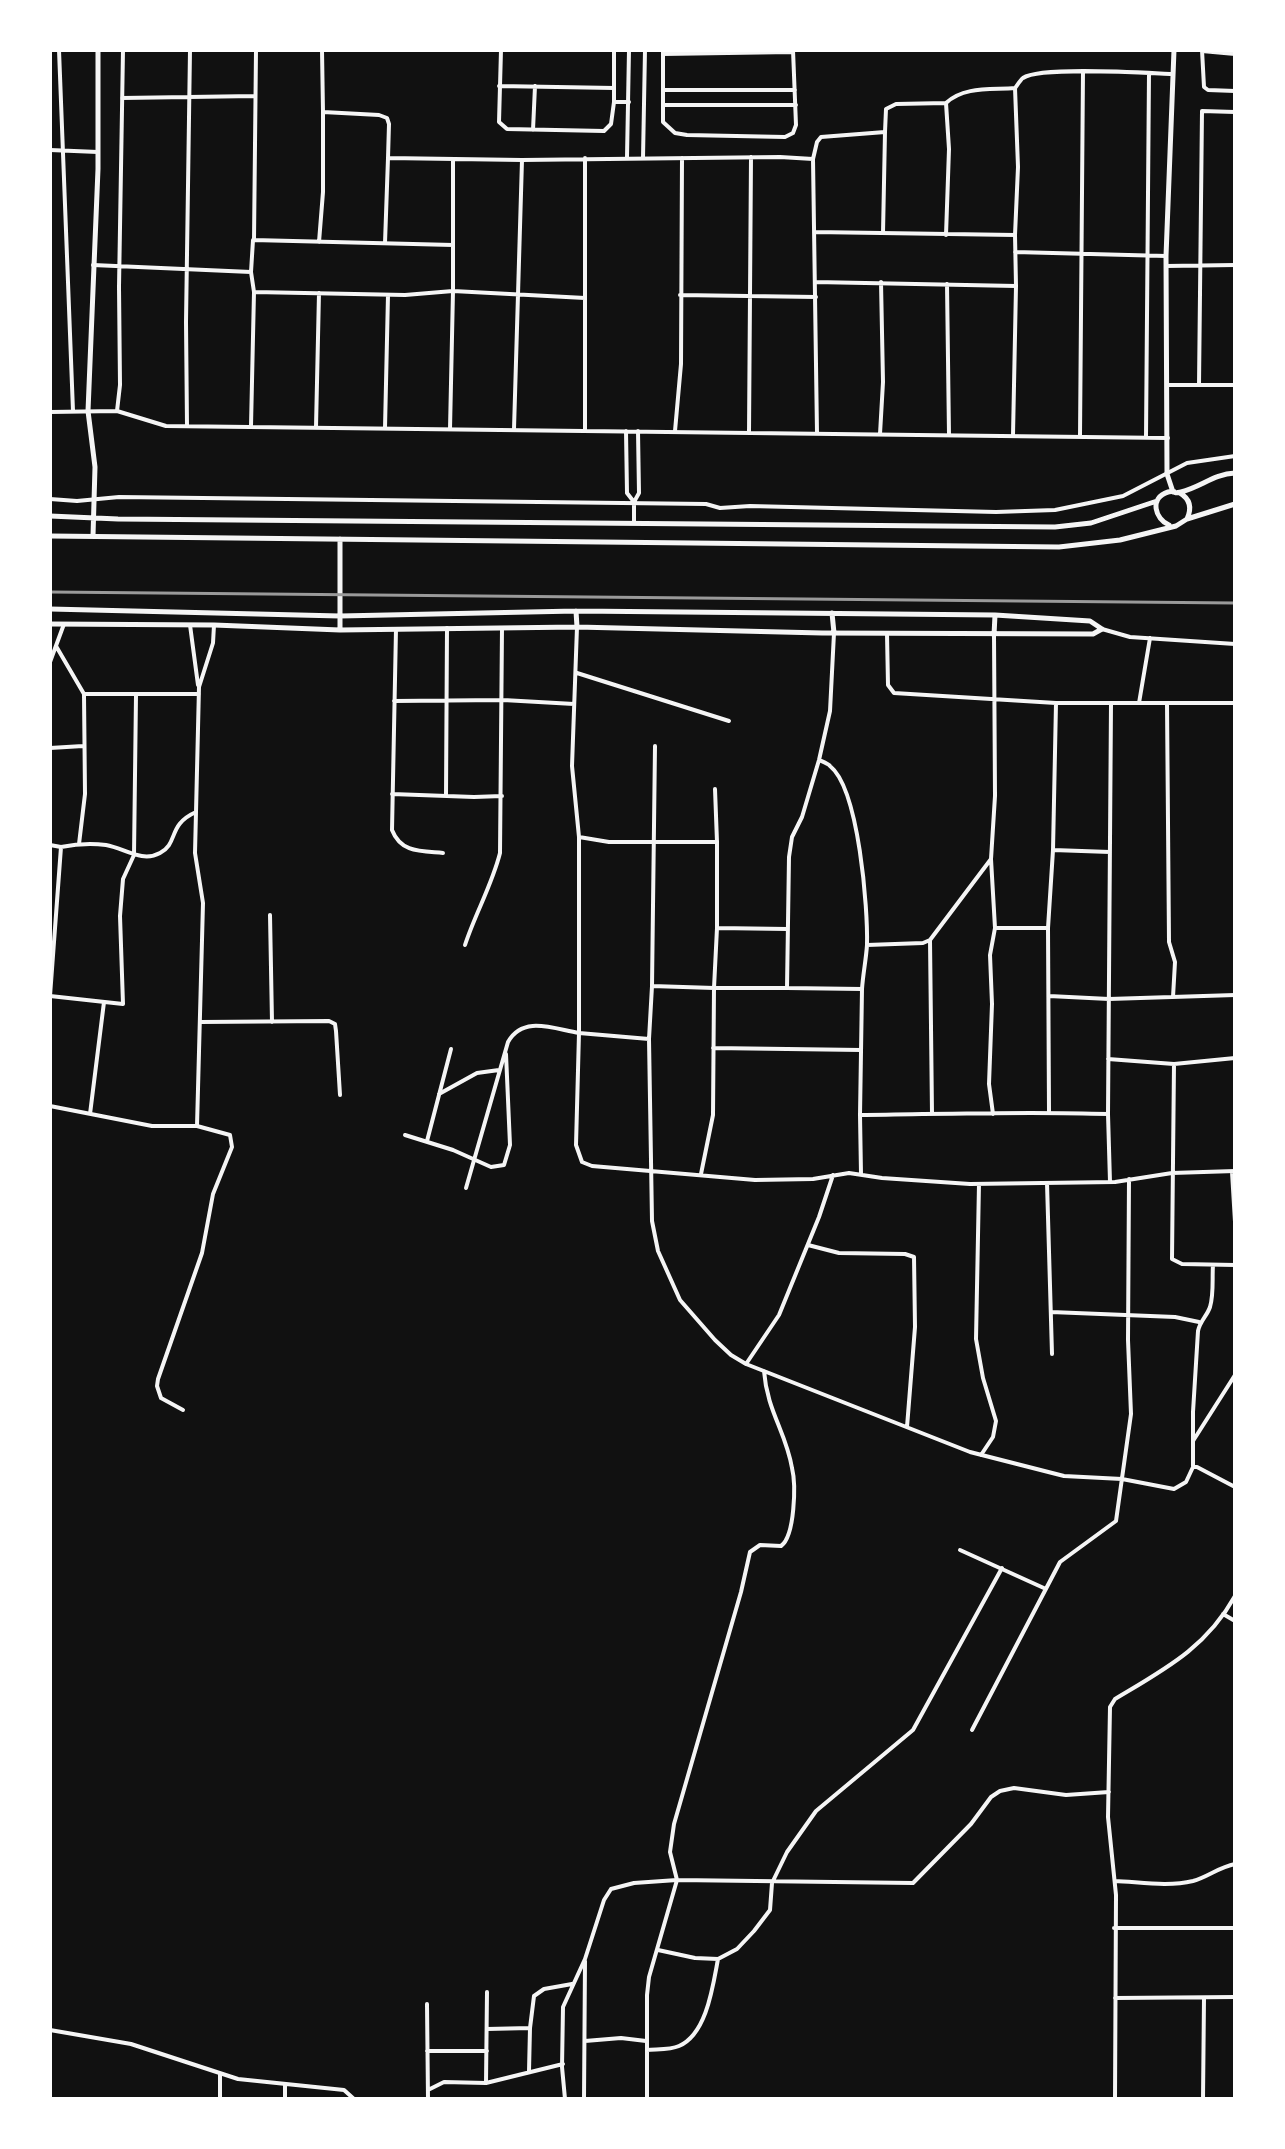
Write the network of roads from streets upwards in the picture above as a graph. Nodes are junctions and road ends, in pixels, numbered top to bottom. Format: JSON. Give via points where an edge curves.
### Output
{"nodes":[{"id":1,"x":59,"y":50,"type":"edge"},
{"id":2,"x":98,"y":50,"type":"edge"},
{"id":3,"x":123,"y":50,"type":"edge"},
{"id":4,"x":190,"y":50,"type":"edge"},
{"id":5,"x":256,"y":50,"type":"edge"},
{"id":6,"x":322,"y":50,"type":"edge"},
{"id":7,"x":501,"y":50,"type":"edge"},
{"id":8,"x":614,"y":50,"type":"edge"},
{"id":9,"x":629,"y":50,"type":"edge"},
{"id":10,"x":645,"y":50,"type":"edge"},
{"id":11,"x":1174,"y":50,"type":"edge"},
{"id":12,"x":1202,"y":50,"type":"edge"},
{"id":13,"x":793,"y":51,"type":"edge"},
{"id":14,"x":663,"y":52,"type":"edge"},
{"id":15,"x":1235,"y":54,"type":"edge"},
{"id":16,"x":1083,"y":71,"type":"junction"},
{"id":17,"x":1149,"y":73,"type":"junction"},
{"id":18,"x":1172,"y":74,"type":"junction"},
{"id":19,"x":499,"y":86,"type":"junction"},
{"id":20,"x":535,"y":86,"type":"junction"},
{"id":21,"x":614,"y":88,"type":"junction"},
{"id":22,"x":1015,"y":88,"type":"junction"},
{"id":23,"x":663,"y":90,"type":"junction"},
{"id":24,"x":795,"y":90,"type":"junction"},
{"id":25,"x":1235,"y":91,"type":"edge"},
{"id":26,"x":189,"y":96,"type":"junction"},
{"id":27,"x":255,"y":96,"type":"junction"},
{"id":28,"x":122,"y":98,"type":"junction"},
{"id":29,"x":614,"y":102,"type":"junction"},
{"id":30,"x":629,"y":102,"type":"junction"},
{"id":31,"x":946,"y":103,"type":"junction"},
{"id":32,"x":663,"y":105,"type":"junction"},
{"id":33,"x":796,"y":105,"type":"junction"},
{"id":34,"x":323,"y":112,"type":"junction"},
{"id":35,"x":1235,"y":112,"type":"edge"},
{"id":36,"x":533,"y":130,"type":"junction"},
{"id":37,"x":885,"y":132,"type":"junction"},
{"id":38,"x":50,"y":150,"type":"edge"},
{"id":39,"x":64,"y":151,"type":"junction"},
{"id":40,"x":98,"y":152,"type":"junction"},
{"id":41,"x":627,"y":157,"type":"junction"},
{"id":42,"x":751,"y":157,"type":"junction"},
{"id":43,"x":388,"y":158,"type":"junction"},
{"id":44,"x":453,"y":158,"type":"junction"},
{"id":45,"x":585,"y":158,"type":"junction"},
{"id":46,"x":643,"y":158,"type":"junction"},
{"id":47,"x":682,"y":158,"type":"junction"},
{"id":48,"x":813,"y":159,"type":"junction"},
{"id":49,"x":522,"y":160,"type":"junction"},
{"id":50,"x":814,"y":232,"type":"junction"},
{"id":51,"x":883,"y":234,"type":"junction"},
{"id":52,"x":946,"y":235,"type":"junction"},
{"id":53,"x":1015,"y":235,"type":"junction"},
{"id":54,"x":253,"y":240,"type":"junction"},
{"id":55,"x":319,"y":242,"type":"junction"},
{"id":56,"x":385,"y":243,"type":"junction"},
{"id":57,"x":453,"y":245,"type":"junction"},
{"id":58,"x":1015,"y":252,"type":"junction"},
{"id":59,"x":1083,"y":253,"type":"junction"},
{"id":60,"x":1149,"y":255,"type":"junction"},
{"id":61,"x":1166,"y":256,"type":"junction"},
{"id":62,"x":93,"y":265,"type":"junction"},
{"id":63,"x":1200,"y":265,"type":"junction"},
{"id":64,"x":1235,"y":265,"type":"edge"},
{"id":65,"x":1166,"y":266,"type":"junction"},
{"id":66,"x":119,"y":267,"type":"junction"},
{"id":67,"x":187,"y":268,"type":"junction"},
{"id":68,"x":251,"y":272,"type":"junction"},
{"id":69,"x":815,"y":282,"type":"junction"},
{"id":70,"x":881,"y":282,"type":"junction"},
{"id":71,"x":947,"y":284,"type":"junction"},
{"id":72,"x":1016,"y":286,"type":"junction"},
{"id":73,"x":453,"y":291,"type":"junction"},
{"id":74,"x":254,"y":292,"type":"junction"},
{"id":75,"x":319,"y":293,"type":"junction"},
{"id":76,"x":518,"y":294,"type":"junction"},
{"id":77,"x":388,"y":295,"type":"junction"},
{"id":78,"x":680,"y":295,"type":"junction"},
{"id":79,"x":748,"y":296,"type":"junction"},
{"id":80,"x":816,"y":297,"type":"junction"},
{"id":81,"x":585,"y":298,"type":"junction"},
{"id":82,"x":1167,"y":385,"type":"junction"},
{"id":83,"x":1199,"y":385,"type":"junction"},
{"id":84,"x":1235,"y":385,"type":"edge"},
{"id":85,"x":73,"y":411,"type":"junction"},
{"id":86,"x":88,"y":411,"type":"junction"},
{"id":87,"x":117,"y":411,"type":"junction"},
{"id":88,"x":50,"y":412,"type":"edge"},
{"id":89,"x":187,"y":426,"type":"junction"},
{"id":90,"x":251,"y":427,"type":"junction"},
{"id":91,"x":316,"y":427,"type":"junction"},
{"id":92,"x":385,"y":428,"type":"junction"},
{"id":93,"x":450,"y":429,"type":"junction"},
{"id":94,"x":514,"y":430,"type":"junction"},
{"id":95,"x":585,"y":431,"type":"junction"},
{"id":96,"x":626,"y":431,"type":"junction"},
{"id":97,"x":638,"y":431,"type":"junction"},
{"id":98,"x":675,"y":432,"type":"junction"},
{"id":99,"x":749,"y":433,"type":"junction"},
{"id":100,"x":817,"y":433,"type":"junction"},
{"id":101,"x":880,"y":434,"type":"junction"},
{"id":102,"x":949,"y":435,"type":"junction"},
{"id":103,"x":1013,"y":436,"type":"junction"},
{"id":104,"x":1080,"y":436,"type":"junction"},
{"id":105,"x":1146,"y":437,"type":"junction"},
{"id":106,"x":1168,"y":438,"type":"junction"},
{"id":107,"x":1235,"y":456,"type":"edge"},
{"id":108,"x":1235,"y":473,"type":"edge"},
{"id":109,"x":1167,"y":474,"type":"junction"},
{"id":110,"x":1176,"y":492,"type":"junction"},
{"id":111,"x":50,"y":499,"type":"edge"},
{"id":112,"x":95,"y":500,"type":"junction"},
{"id":113,"x":1157,"y":501,"type":"junction"},
{"id":114,"x":634,"y":502,"type":"junction"},
{"id":115,"x":1235,"y":504,"type":"edge"},
{"id":116,"x":50,"y":516,"type":"edge"},
{"id":117,"x":94,"y":517,"type":"junction"},
{"id":118,"x":1187,"y":519,"type":"junction"},
{"id":119,"x":634,"y":522,"type":"junction"},
{"id":120,"x":1170,"y":526,"type":"junction"},
{"id":121,"x":50,"y":536,"type":"edge"},
{"id":122,"x":93,"y":536,"type":"junction"},
{"id":123,"x":340,"y":539,"type":"junction"},
{"id":124,"x":50,"y":609,"type":"edge"},
{"id":125,"x":576,"y":611,"type":"junction"},
{"id":126,"x":832,"y":613,"type":"junction"},
{"id":127,"x":995,"y":615,"type":"junction"},
{"id":128,"x":340,"y":616,"type":"junction"},
{"id":129,"x":50,"y":624,"type":"edge"},
{"id":130,"x":64,"y":624,"type":"junction"},
{"id":131,"x":190,"y":625,"type":"junction"},
{"id":132,"x":214,"y":625,"type":"junction"},
{"id":133,"x":577,"y":627,"type":"junction"},
{"id":134,"x":447,"y":628,"type":"junction"},
{"id":135,"x":502,"y":628,"type":"junction"},
{"id":136,"x":396,"y":629,"type":"junction"},
{"id":137,"x":1102,"y":629,"type":"junction"},
{"id":138,"x":340,"y":630,"type":"junction"},
{"id":139,"x":834,"y":633,"type":"junction"},
{"id":140,"x":887,"y":634,"type":"junction"},
{"id":141,"x":994,"y":635,"type":"junction"},
{"id":142,"x":1150,"y":638,"type":"junction"},
{"id":143,"x":1234,"y":645,"type":"edge"},
{"id":144,"x":56,"y":646,"type":"junction"},
{"id":145,"x":50,"y":662,"type":"edge"},
{"id":146,"x":577,"y":673,"type":"junction"},
{"id":147,"x":199,"y":687,"type":"junction"},
{"id":148,"x":84,"y":694,"type":"junction"},
{"id":149,"x":199,"y":694,"type":"junction"},
{"id":150,"x":136,"y":695,"type":"junction"},
{"id":151,"x":503,"y":700,"type":"junction"},
{"id":152,"x":995,"y":700,"type":"junction"},
{"id":153,"x":394,"y":701,"type":"junction"},
{"id":154,"x":447,"y":701,"type":"junction"},
{"id":155,"x":1056,"y":703,"type":"junction"},
{"id":156,"x":1111,"y":703,"type":"junction"},
{"id":157,"x":1139,"y":703,"type":"junction"},
{"id":158,"x":1167,"y":703,"type":"junction"},
{"id":159,"x":1235,"y":703,"type":"edge"},
{"id":160,"x":574,"y":704,"type":"junction"},
{"id":161,"x":729,"y":721,"type":"dead end"},
{"id":162,"x":84,"y":746,"type":"junction"},
{"id":163,"x":655,"y":746,"type":"dead end"},
{"id":164,"x":50,"y":748,"type":"edge"},
{"id":165,"x":819,"y":760,"type":"junction"},
{"id":166,"x":715,"y":789,"type":"dead end"},
{"id":167,"x":392,"y":794,"type":"junction"},
{"id":168,"x":446,"y":796,"type":"junction"},
{"id":169,"x":502,"y":796,"type":"junction"},
{"id":170,"x":196,"y":812,"type":"junction"},
{"id":171,"x":579,"y":837,"type":"junction"},
{"id":172,"x":653,"y":842,"type":"junction"},
{"id":173,"x":717,"y":842,"type":"junction"},
{"id":174,"x":79,"y":844,"type":"junction"},
{"id":175,"x":50,"y":845,"type":"edge"},
{"id":176,"x":61,"y":847,"type":"junction"},
{"id":177,"x":1053,"y":850,"type":"junction"},
{"id":178,"x":1110,"y":852,"type":"junction"},
{"id":179,"x":443,"y":853,"type":"dead end"},
{"id":180,"x":134,"y":855,"type":"junction"},
{"id":181,"x":991,"y":859,"type":"junction"},
{"id":182,"x":270,"y":915,"type":"dead end"},
{"id":183,"x":717,"y":928,"type":"junction"},
{"id":184,"x":995,"y":928,"type":"junction"},
{"id":185,"x":1048,"y":928,"type":"junction"},
{"id":186,"x":787,"y":929,"type":"junction"},
{"id":187,"x":930,"y":940,"type":"junction"},
{"id":188,"x":465,"y":945,"type":"dead end"},
{"id":189,"x":867,"y":945,"type":"junction"},
{"id":190,"x":652,"y":986,"type":"junction"},
{"id":191,"x":714,"y":988,"type":"junction"},
{"id":192,"x":787,"y":988,"type":"junction"},
{"id":193,"x":862,"y":989,"type":"junction"},
{"id":194,"x":1235,"y":995,"type":"edge"},
{"id":195,"x":50,"y":996,"type":"edge"},
{"id":196,"x":1049,"y":996,"type":"junction"},
{"id":197,"x":1173,"y":997,"type":"junction"},
{"id":198,"x":1109,"y":999,"type":"junction"},
{"id":199,"x":104,"y":1002,"type":"junction"},
{"id":200,"x":200,"y":1022,"type":"junction"},
{"id":201,"x":272,"y":1022,"type":"junction"},
{"id":202,"x":579,"y":1033,"type":"junction"},
{"id":203,"x":649,"y":1039,"type":"junction"},
{"id":204,"x":506,"y":1048,"type":"junction"},
{"id":205,"x":713,"y":1048,"type":"junction"},
{"id":206,"x":451,"y":1049,"type":"dead end"},
{"id":207,"x":861,"y":1050,"type":"junction"},
{"id":208,"x":1235,"y":1058,"type":"edge"},
{"id":209,"x":1108,"y":1059,"type":"junction"},
{"id":210,"x":1174,"y":1064,"type":"junction"},
{"id":211,"x":499,"y":1070,"type":"junction"},
{"id":212,"x":439,"y":1094,"type":"junction"},
{"id":213,"x":340,"y":1095,"type":"dead end"},
{"id":214,"x":50,"y":1106,"type":"edge"},
{"id":215,"x":1049,"y":1112,"type":"junction"},
{"id":216,"x":90,"y":1114,"type":"junction"},
{"id":217,"x":932,"y":1114,"type":"junction"},
{"id":218,"x":993,"y":1114,"type":"junction"},
{"id":219,"x":1108,"y":1114,"type":"junction"},
{"id":220,"x":860,"y":1115,"type":"junction"},
{"id":221,"x":197,"y":1126,"type":"junction"},
{"id":222,"x":405,"y":1135,"type":"dead end"},
{"id":223,"x":427,"y":1141,"type":"junction"},
{"id":224,"x":474,"y":1161,"type":"junction"},
{"id":225,"x":653,"y":1170,"type":"junction"},
{"id":226,"x":1233,"y":1172,"type":"edge"},
{"id":227,"x":1172,"y":1173,"type":"junction"},
{"id":228,"x":701,"y":1174,"type":"junction"},
{"id":229,"x":833,"y":1174,"type":"junction"},
{"id":230,"x":861,"y":1174,"type":"junction"},
{"id":231,"x":1129,"y":1179,"type":"junction"},
{"id":232,"x":1110,"y":1182,"type":"junction"},
{"id":233,"x":1047,"y":1183,"type":"junction"},
{"id":234,"x":979,"y":1184,"type":"junction"},
{"id":235,"x":466,"y":1188,"type":"dead end"},
{"id":236,"x":1235,"y":1222,"type":"edge"},
{"id":237,"x":808,"y":1245,"type":"junction"},
{"id":238,"x":1213,"y":1265,"type":"junction"},
{"id":239,"x":1235,"y":1265,"type":"edge"},
{"id":240,"x":1051,"y":1312,"type":"junction"},
{"id":241,"x":1128,"y":1315,"type":"junction"},
{"id":242,"x":1199,"y":1322,"type":"junction"},
{"id":243,"x":1052,"y":1354,"type":"dead end"},
{"id":244,"x":746,"y":1364,"type":"junction"},
{"id":245,"x":764,"y":1371,"type":"junction"},
{"id":246,"x":1235,"y":1375,"type":"edge"},
{"id":247,"x":183,"y":1410,"type":"dead end"},
{"id":248,"x":907,"y":1427,"type":"junction"},
{"id":249,"x":1191,"y":1443,"type":"junction"},
{"id":250,"x":981,"y":1455,"type":"junction"},
{"id":251,"x":1193,"y":1467,"type":"junction"},
{"id":252,"x":1122,"y":1479,"type":"junction"},
{"id":253,"x":1235,"y":1487,"type":"edge"},
{"id":254,"x":960,"y":1550,"type":"dead end"},
{"id":255,"x":1002,"y":1568,"type":"junction"},
{"id":256,"x":1046,"y":1589,"type":"junction"},
{"id":257,"x":1235,"y":1596,"type":"edge"},
{"id":258,"x":1223,"y":1614,"type":"junction"},
{"id":259,"x":1235,"y":1621,"type":"edge"},
{"id":260,"x":972,"y":1730,"type":"dead end"},
{"id":261,"x":1109,"y":1792,"type":"junction"},
{"id":262,"x":1235,"y":1864,"type":"edge"},
{"id":263,"x":677,"y":1880,"type":"junction"},
{"id":264,"x":1115,"y":1881,"type":"junction"},
{"id":265,"x":772,"y":1883,"type":"junction"},
{"id":266,"x":1114,"y":1928,"type":"junction"},
{"id":267,"x":1235,"y":1928,"type":"edge"},
{"id":268,"x":658,"y":1950,"type":"junction"},
{"id":269,"x":585,"y":1959,"type":"junction"},
{"id":270,"x":718,"y":1959,"type":"junction"},
{"id":271,"x":572,"y":1984,"type":"junction"},
{"id":272,"x":487,"y":1992,"type":"dead end"},
{"id":273,"x":1235,"y":1997,"type":"edge"},
{"id":274,"x":1115,"y":1998,"type":"junction"},
{"id":275,"x":1204,"y":1998,"type":"junction"},
{"id":276,"x":427,"y":2004,"type":"dead end"},
{"id":277,"x":530,"y":2028,"type":"junction"},
{"id":278,"x":487,"y":2029,"type":"junction"},
{"id":279,"x":50,"y":2030,"type":"edge"},
{"id":280,"x":585,"y":2041,"type":"junction"},
{"id":281,"x":647,"y":2041,"type":"junction"},
{"id":282,"x":647,"y":2050,"type":"junction"},
{"id":283,"x":427,"y":2051,"type":"junction"},
{"id":284,"x":487,"y":2051,"type":"junction"},
{"id":285,"x":563,"y":2064,"type":"junction"},
{"id":286,"x":529,"y":2071,"type":"junction"},
{"id":287,"x":220,"y":2074,"type":"junction"},
{"id":288,"x":486,"y":2083,"type":"junction"},
{"id":289,"x":285,"y":2085,"type":"junction"},
{"id":290,"x":428,"y":2090,"type":"junction"},
{"id":291,"x":220,"y":2099,"type":"edge"},
{"id":292,"x":285,"y":2099,"type":"edge"},
{"id":293,"x":354,"y":2099,"type":"edge"},
{"id":294,"x":428,"y":2099,"type":"edge"},
{"id":295,"x":565,"y":2099,"type":"edge"},
{"id":296,"x":584,"y":2099,"type":"edge"},
{"id":297,"x":647,"y":2099,"type":"edge"},
{"id":298,"x":672,"y":2099,"type":"edge"},
{"id":299,"x":699,"y":2099,"type":"edge"},
{"id":300,"x":1115,"y":2099,"type":"edge"},
{"id":301,"x":1203,"y":2099,"type":"edge"}],
"edges":[{"from":1,"to":39,"type":"street"},
{"from":2,"to":40,"type":"street"},
{"from":3,"to":28,"type":"street"},
{"from":4,"to":26,"type":"street"},
{"from":5,"to":27,"type":"street"},
{"from":6,"to":34,"type":"street"},
{"from":7,"to":19,"type":"street"},
{"from":8,"to":21,"type":"street"},
{"from":9,"to":30,"type":"street"},
{"from":10,"to":46,"type":"street"},
{"from":11,"to":18,"type":"street"},
{"from":12,"to":15,"type":"street"},
{"from":12,"to":25,"type":"street","via":[[1204,87]]},
{"from":13,"to":14,"type":"street"},
{"from":13,"to":24,"type":"street"},
{"from":14,"to":23,"type":"street"},
{"from":16,"to":17,"type":"street"},
{"from":16,"to":22,"type":"street","via":[[1030,76]]},
{"from":16,"to":59,"type":"street"},
{"from":17,"to":18,"type":"street"},
{"from":17,"to":60,"type":"street"},
{"from":18,"to":61,"type":"street"},
{"from":19,"to":20,"type":"street"},
{"from":19,"to":36,"type":"street","via":[[501,126]]},
{"from":20,"to":21,"type":"street"},
{"from":20,"to":36,"type":"street"},
{"from":21,"to":29,"type":"street"},
{"from":22,"to":31,"type":"street","via":[[964,92]]},
{"from":22,"to":53,"type":"street"},
{"from":23,"to":24,"type":"street"},
{"from":23,"to":32,"type":"street"},
{"from":24,"to":33,"type":"street"},
{"from":26,"to":27,"type":"street"},
{"from":26,"to":28,"type":"street"},
{"from":26,"to":67,"type":"street"},
{"from":27,"to":54,"type":"street"},
{"from":28,"to":66,"type":"street"},
{"from":29,"to":30,"type":"street"},
{"from":29,"to":36,"type":"street","via":[[611,124],[604,131]]},
{"from":30,"to":41,"type":"street"},
{"from":31,"to":37,"type":"street","via":[[890,105]]},
{"from":31,"to":52,"type":"street"},
{"from":32,"to":33,"type":"street"},
{"from":32,"to":33,"type":"street","via":[[663,122],[675,133],[785,137],[796,125]]},
{"from":34,"to":43,"type":"street","via":[[387,118]]},
{"from":34,"to":55,"type":"street"},
{"from":35,"to":63,"type":"street","via":[[1202,111]]},
{"from":37,"to":48,"type":"street","via":[[821,137]]},
{"from":37,"to":51,"type":"street"},
{"from":38,"to":39,"type":"street"},
{"from":39,"to":40,"type":"street"},
{"from":39,"to":85,"type":"street"},
{"from":40,"to":62,"type":"street"},
{"from":41,"to":45,"type":"street"},
{"from":41,"to":46,"type":"street"},
{"from":42,"to":47,"type":"street"},
{"from":42,"to":48,"type":"street"},
{"from":42,"to":79,"type":"street"},
{"from":43,"to":44,"type":"street"},
{"from":43,"to":56,"type":"street"},
{"from":44,"to":49,"type":"street"},
{"from":44,"to":57,"type":"street"},
{"from":45,"to":49,"type":"street"},
{"from":45,"to":81,"type":"street"},
{"from":46,"to":47,"type":"street"},
{"from":47,"to":78,"type":"street"},
{"from":48,"to":50,"type":"street"},
{"from":49,"to":76,"type":"street"},
{"from":50,"to":51,"type":"street"},
{"from":50,"to":69,"type":"street"},
{"from":51,"to":52,"type":"street"},
{"from":52,"to":53,"type":"street"},
{"from":53,"to":58,"type":"street"},
{"from":54,"to":55,"type":"street"},
{"from":54,"to":68,"type":"street"},
{"from":55,"to":56,"type":"street"},
{"from":56,"to":57,"type":"street"},
{"from":57,"to":73,"type":"street"},
{"from":58,"to":59,"type":"street"},
{"from":58,"to":72,"type":"street"},
{"from":59,"to":60,"type":"street"},
{"from":59,"to":104,"type":"street"},
{"from":60,"to":61,"type":"street"},
{"from":60,"to":105,"type":"street"},
{"from":61,"to":65,"type":"street"},
{"from":62,"to":66,"type":"street"},
{"from":62,"to":86,"type":"street"},
{"from":63,"to":64,"type":"street"},
{"from":63,"to":65,"type":"street"},
{"from":63,"to":83,"type":"street"},
{"from":65,"to":82,"type":"street"},
{"from":66,"to":67,"type":"street"},
{"from":66,"to":87,"type":"street"},
{"from":67,"to":68,"type":"street"},
{"from":67,"to":89,"type":"street"},
{"from":68,"to":74,"type":"street"},
{"from":69,"to":70,"type":"street"},
{"from":69,"to":80,"type":"street"},
{"from":70,"to":71,"type":"street"},
{"from":70,"to":101,"type":"street"},
{"from":71,"to":72,"type":"street"},
{"from":71,"to":102,"type":"street"},
{"from":72,"to":103,"type":"street"},
{"from":73,"to":76,"type":"street"},
{"from":73,"to":77,"type":"street"},
{"from":73,"to":93,"type":"street"},
{"from":74,"to":75,"type":"street"},
{"from":74,"to":90,"type":"street"},
{"from":75,"to":77,"type":"street"},
{"from":75,"to":91,"type":"street"},
{"from":76,"to":81,"type":"street"},
{"from":76,"to":94,"type":"street"},
{"from":77,"to":92,"type":"street"},
{"from":78,"to":79,"type":"street"},
{"from":78,"to":98,"type":"street"},
{"from":79,"to":80,"type":"street"},
{"from":79,"to":99,"type":"street"},
{"from":80,"to":100,"type":"street"},
{"from":81,"to":95,"type":"street"},
{"from":82,"to":83,"type":"street"},
{"from":82,"to":106,"type":"street"},
{"from":83,"to":84,"type":"street"},
{"from":85,"to":86,"type":"street"},
{"from":85,"to":88,"type":"street"},
{"from":86,"to":87,"type":"street"},
{"from":86,"to":112,"type":"street"},
{"from":87,"to":89,"type":"street","via":[[150,423]]},
{"from":89,"to":90,"type":"street"},
{"from":90,"to":91,"type":"street"},
{"from":91,"to":92,"type":"street"},
{"from":92,"to":93,"type":"street"},
{"from":93,"to":94,"type":"street"},
{"from":94,"to":95,"type":"street"},
{"from":95,"to":96,"type":"street"},
{"from":96,"to":97,"type":"street"},
{"from":96,"to":114,"type":"street","via":[[627,493]]},
{"from":97,"to":98,"type":"street"},
{"from":97,"to":114,"type":"street","via":[[639,493]]},
{"from":98,"to":99,"type":"street"},
{"from":99,"to":100,"type":"street"},
{"from":100,"to":101,"type":"street"},
{"from":101,"to":102,"type":"street"},
{"from":102,"to":103,"type":"street"},
{"from":103,"to":104,"type":"street"},
{"from":104,"to":105,"type":"street"},
{"from":105,"to":106,"type":"street"},
{"from":106,"to":109,"type":"street"},
{"from":107,"to":109,"type":"street","via":[[1187,463]]},
{"from":108,"to":110,"type":"street"},
{"from":109,"to":110,"type":"street"},
{"from":109,"to":114,"type":"street","via":[[1123,496],[1055,510],[720,508]]},
{"from":110,"to":113,"type":"street"},
{"from":110,"to":118,"type":"street","via":[[1190,507]]},
{"from":111,"to":112,"type":"street"},
{"from":112,"to":114,"type":"street"},
{"from":112,"to":117,"type":"street"},
{"from":113,"to":119,"type":"street","via":[[1091,523],[1055,527]]},
{"from":113,"to":120,"type":"street","via":[[1156,514]]},
{"from":114,"to":119,"type":"street"},
{"from":115,"to":118,"type":"street"},
{"from":116,"to":117,"type":"street"},
{"from":117,"to":119,"type":"street"},
{"from":117,"to":122,"type":"street"},
{"from":118,"to":120,"type":"street"},
{"from":120,"to":123,"type":"street","via":[[1120,540],[1059,547]]},
{"from":121,"to":122,"type":"street"},
{"from":122,"to":123,"type":"street"},
{"from":123,"to":128,"type":"street"},
{"from":124,"to":128,"type":"street"},
{"from":125,"to":126,"type":"street"},
{"from":125,"to":128,"type":"street"},
{"from":125,"to":133,"type":"street"},
{"from":126,"to":127,"type":"street"},
{"from":126,"to":139,"type":"street"},
{"from":127,"to":137,"type":"street","via":[[1090,621]]},
{"from":127,"to":141,"type":"street"},
{"from":128,"to":138,"type":"street"},
{"from":129,"to":130,"type":"street"},
{"from":130,"to":131,"type":"street"},
{"from":130,"to":144,"type":"street"},
{"from":131,"to":132,"type":"street"},
{"from":131,"to":147,"type":"street"},
{"from":132,"to":138,"type":"street"},
{"from":132,"to":147,"type":"street"},
{"from":133,"to":135,"type":"street"},
{"from":133,"to":139,"type":"street"},
{"from":133,"to":146,"type":"street"},
{"from":134,"to":135,"type":"street"},
{"from":134,"to":136,"type":"street"},
{"from":134,"to":154,"type":"street"},
{"from":135,"to":151,"type":"street"},
{"from":136,"to":138,"type":"street"},
{"from":136,"to":153,"type":"street"},
{"from":137,"to":141,"type":"street","via":[[1093,634]]},
{"from":137,"to":142,"type":"street"},
{"from":139,"to":140,"type":"street"},
{"from":139,"to":165,"type":"street","via":[[830,711]]},
{"from":140,"to":141,"type":"street"},
{"from":140,"to":152,"type":"street","via":[[888,685],[894,693]]},
{"from":141,"to":152,"type":"street"},
{"from":142,"to":143,"type":"street"},
{"from":142,"to":157,"type":"street"},
{"from":144,"to":145,"type":"street"},
{"from":144,"to":148,"type":"street"},
{"from":146,"to":160,"type":"street"},
{"from":146,"to":161,"type":"street"},
{"from":147,"to":149,"type":"street"},
{"from":148,"to":150,"type":"street"},
{"from":148,"to":162,"type":"street"},
{"from":149,"to":150,"type":"street"},
{"from":149,"to":170,"type":"street"},
{"from":150,"to":180,"type":"street"},
{"from":151,"to":154,"type":"street"},
{"from":151,"to":160,"type":"street"},
{"from":151,"to":169,"type":"street"},
{"from":152,"to":155,"type":"street"},
{"from":152,"to":181,"type":"street"},
{"from":153,"to":154,"type":"street"},
{"from":153,"to":167,"type":"street"},
{"from":154,"to":168,"type":"street"},
{"from":155,"to":156,"type":"street"},
{"from":155,"to":177,"type":"street"},
{"from":156,"to":157,"type":"street"},
{"from":156,"to":178,"type":"street"},
{"from":157,"to":158,"type":"street"},
{"from":158,"to":159,"type":"street"},
{"from":158,"to":197,"type":"street"},
{"from":160,"to":171,"type":"street","via":[[572,766]]},
{"from":162,"to":164,"type":"street"},
{"from":162,"to":174,"type":"street"},
{"from":163,"to":172,"type":"street"},
{"from":165,"to":186,"type":"street","via":[[792,837]]},
{"from":165,"to":189,"type":"street","via":[[836,772],[847,796],[862,859]]},
{"from":166,"to":173,"type":"street"},
{"from":167,"to":168,"type":"street"},
{"from":167,"to":179,"type":"street","via":[[396,840],[413,850]]},
{"from":168,"to":169,"type":"street"},
{"from":169,"to":188,"type":"street","via":[[500,853]]},
{"from":170,"to":180,"type":"street","via":[[176,825],[168,848],[157,855]]},
{"from":170,"to":200,"type":"street","via":[[195,853],[203,903]]},
{"from":171,"to":172,"type":"street"},
{"from":171,"to":202,"type":"street"},
{"from":172,"to":173,"type":"street"},
{"from":172,"to":190,"type":"street"},
{"from":173,"to":183,"type":"street"},
{"from":174,"to":176,"type":"street"},
{"from":174,"to":180,"type":"street","via":[[121,848]]},
{"from":175,"to":176,"type":"street"},
{"from":176,"to":195,"type":"street"},
{"from":177,"to":178,"type":"street"},
{"from":177,"to":185,"type":"street"},
{"from":178,"to":198,"type":"street"},
{"from":180,"to":199,"type":"street","via":[[123,879],[120,916],[123,1004]]},
{"from":181,"to":184,"type":"street"},
{"from":181,"to":187,"type":"street"},
{"from":182,"to":201,"type":"street"},
{"from":183,"to":186,"type":"street"},
{"from":183,"to":191,"type":"street"},
{"from":184,"to":185,"type":"street"},
{"from":184,"to":218,"type":"street","via":[[989,979]]},
{"from":185,"to":196,"type":"street"},
{"from":186,"to":192,"type":"street"},
{"from":187,"to":189,"type":"street"},
{"from":187,"to":217,"type":"street"},
{"from":189,"to":193,"type":"street"},
{"from":190,"to":191,"type":"street"},
{"from":190,"to":203,"type":"street"},
{"from":191,"to":192,"type":"street"},
{"from":191,"to":205,"type":"street"},
{"from":192,"to":193,"type":"street"},
{"from":193,"to":207,"type":"street"},
{"from":194,"to":197,"type":"street"},
{"from":195,"to":199,"type":"street"},
{"from":196,"to":198,"type":"street"},
{"from":196,"to":215,"type":"street"},
{"from":197,"to":198,"type":"street"},
{"from":198,"to":209,"type":"street"},
{"from":199,"to":216,"type":"street"},
{"from":200,"to":201,"type":"street"},
{"from":200,"to":221,"type":"street"},
{"from":201,"to":213,"type":"street","via":[[335,1024]]},
{"from":202,"to":203,"type":"street"},
{"from":202,"to":204,"type":"street","via":[[529,1024],[512,1033]]},
{"from":202,"to":225,"type":"street","via":[[578,1156],[592,1166]]},
{"from":203,"to":225,"type":"street"},
{"from":204,"to":211,"type":"street"},
{"from":204,"to":224,"type":"street","via":[[508,1157],[500,1167]]},
{"from":205,"to":207,"type":"street"},
{"from":205,"to":228,"type":"street","via":[[713,1115]]},
{"from":206,"to":212,"type":"street"},
{"from":207,"to":220,"type":"street"},
{"from":208,"to":210,"type":"street"},
{"from":209,"to":210,"type":"street"},
{"from":209,"to":219,"type":"street"},
{"from":210,"to":227,"type":"street"},
{"from":211,"to":212,"type":"street","via":[[477,1073]]},
{"from":211,"to":224,"type":"street"},
{"from":212,"to":223,"type":"street"},
{"from":214,"to":216,"type":"street"},
{"from":215,"to":218,"type":"street"},
{"from":215,"to":219,"type":"street"},
{"from":216,"to":221,"type":"street","via":[[152,1126]]},
{"from":217,"to":218,"type":"street"},
{"from":217,"to":220,"type":"street"},
{"from":219,"to":232,"type":"street"},
{"from":220,"to":230,"type":"street"},
{"from":221,"to":247,"type":"street","via":[[230,1135],[232,1147],[158,1379],[161,1398]]},
{"from":222,"to":223,"type":"street"},
{"from":223,"to":224,"type":"street"},
{"from":224,"to":235,"type":"street"},
{"from":225,"to":228,"type":"street"},
{"from":225,"to":244,"type":"street","via":[[652,1221],[658,1251],[680,1300],[715,1340]]},
{"from":226,"to":227,"type":"street"},
{"from":226,"to":236,"type":"street"},
{"from":227,"to":231,"type":"street"},
{"from":227,"to":238,"type":"street","via":[[1172,1259]]},
{"from":228,"to":229,"type":"street","via":[[789,1180]]},
{"from":229,"to":230,"type":"street"},
{"from":229,"to":237,"type":"street"},
{"from":230,"to":234,"type":"street"},
{"from":231,"to":232,"type":"street"},
{"from":231,"to":241,"type":"street"},
{"from":232,"to":233,"type":"street"},
{"from":233,"to":234,"type":"street"},
{"from":233,"to":240,"type":"street"},
{"from":234,"to":250,"type":"street","via":[[976,1339],[996,1421]]},
{"from":237,"to":244,"type":"street","via":[[779,1315]]},
{"from":237,"to":248,"type":"street","via":[[839,1253],[914,1257]]},
{"from":238,"to":239,"type":"street"},
{"from":238,"to":242,"type":"street","via":[[1209,1310]]},
{"from":240,"to":241,"type":"street"},
{"from":240,"to":243,"type":"street"},
{"from":241,"to":242,"type":"street"},
{"from":241,"to":252,"type":"street","via":[[1131,1414]]},
{"from":242,"to":249,"type":"street"},
{"from":244,"to":245,"type":"street"},
{"from":245,"to":248,"type":"street"},
{"from":245,"to":263,"type":"street","via":[[793,1472],[790,1534],[781,1546],[760,1545],[750,1552],[674,1824],[670,1852]]},
{"from":246,"to":249,"type":"street"},
{"from":248,"to":250,"type":"street"},
{"from":249,"to":251,"type":"street"},
{"from":250,"to":252,"type":"street","via":[[1064,1476]]},
{"from":251,"to":252,"type":"street","via":[[1186,1482],[1174,1489]]},
{"from":251,"to":253,"type":"street"},
{"from":252,"to":256,"type":"street","via":[[1116,1521],[1060,1562]]},
{"from":254,"to":255,"type":"street"},
{"from":255,"to":256,"type":"street"},
{"from":255,"to":265,"type":"street","via":[[913,1730],[816,1811]]},
{"from":256,"to":260,"type":"street"},
{"from":257,"to":258,"type":"street"},
{"from":258,"to":259,"type":"street"},
{"from":258,"to":261,"type":"street","via":[[1188,1654],[1112,1703]]},
{"from":261,"to":264,"type":"street"},
{"from":261,"to":265,"type":"street","via":[[1000,1791],[913,1883]]},
{"from":262,"to":264,"type":"street","via":[[1179,1884]]},
{"from":263,"to":265,"type":"street"},
{"from":263,"to":268,"type":"street"},
{"from":263,"to":269,"type":"street","via":[[611,1889]]},
{"from":264,"to":266,"type":"street"},
{"from":265,"to":270,"type":"street","via":[[767,1916],[737,1949]]},
{"from":266,"to":267,"type":"street"},
{"from":266,"to":274,"type":"street"},
{"from":268,"to":270,"type":"street"},
{"from":268,"to":281,"type":"street","via":[[649,1977]]},
{"from":269,"to":271,"type":"street"},
{"from":269,"to":280,"type":"street"},
{"from":270,"to":282,"type":"street","via":[[706,2013],[691,2037],[676,2047]]},
{"from":271,"to":277,"type":"street","via":[[537,1992]]},
{"from":271,"to":285,"type":"street","via":[[563,2007]]},
{"from":272,"to":278,"type":"street"},
{"from":273,"to":275,"type":"street"},
{"from":274,"to":275,"type":"street"},
{"from":274,"to":300,"type":"street"},
{"from":275,"to":301,"type":"street"},
{"from":276,"to":283,"type":"street"},
{"from":277,"to":278,"type":"street"},
{"from":277,"to":286,"type":"street"},
{"from":278,"to":284,"type":"street"},
{"from":279,"to":287,"type":"street","via":[[131,2044]]},
{"from":280,"to":281,"type":"street"},
{"from":280,"to":296,"type":"street"},
{"from":281,"to":282,"type":"street"},
{"from":282,"to":297,"type":"street"},
{"from":283,"to":284,"type":"street"},
{"from":283,"to":290,"type":"street"},
{"from":284,"to":288,"type":"street"},
{"from":285,"to":286,"type":"street"},
{"from":285,"to":295,"type":"street"},
{"from":286,"to":288,"type":"street"},
{"from":287,"to":289,"type":"street"},
{"from":287,"to":291,"type":"street"},
{"from":288,"to":290,"type":"street","via":[[444,2082]]},
{"from":289,"to":292,"type":"street"},
{"from":289,"to":293,"type":"street","via":[[344,2090]]},
{"from":290,"to":294,"type":"street"},
{"from":298,"to":299,"type":"street"}]}
